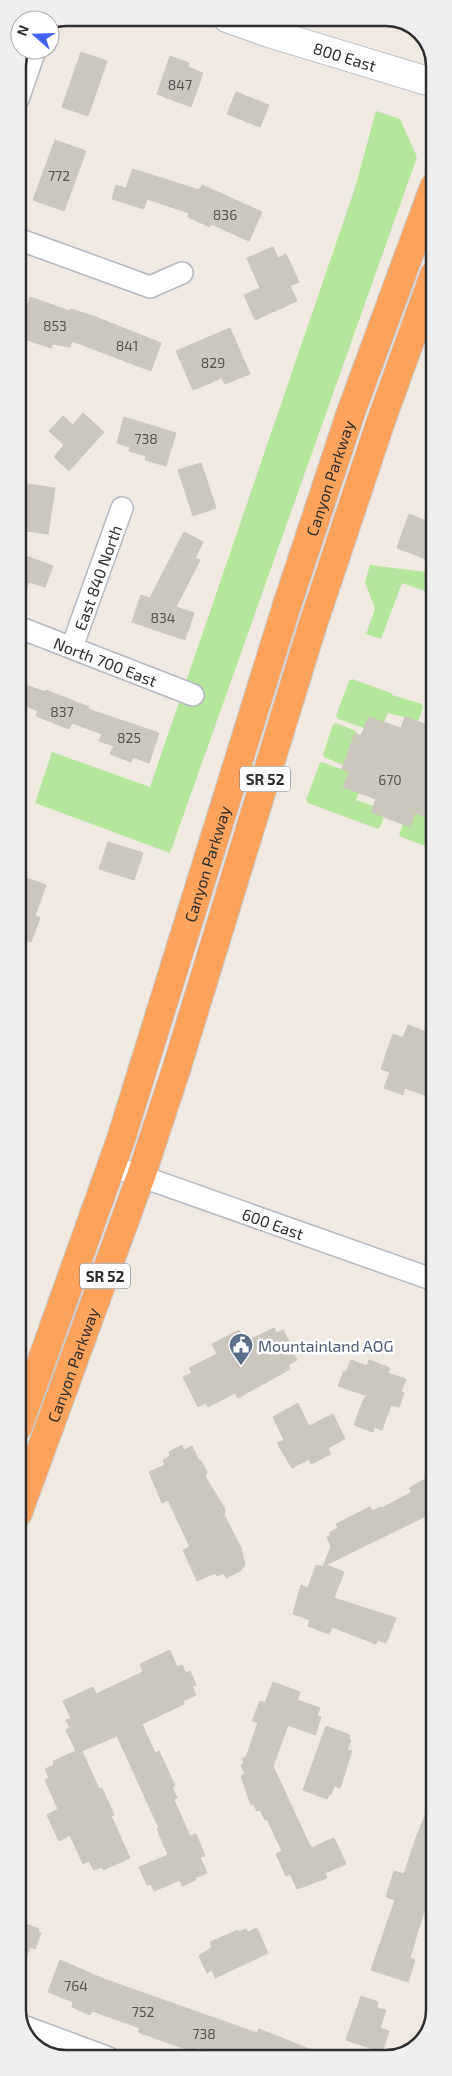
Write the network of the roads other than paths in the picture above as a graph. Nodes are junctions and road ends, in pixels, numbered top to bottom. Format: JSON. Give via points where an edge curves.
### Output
{"nodes":[{"id":1,"x":275,"y":26,"type":"edge"},
{"id":2,"x":32,"y":60,"type":"edge"},
{"id":3,"x":26,"y":76,"type":"edge"},
{"id":4,"x":425,"y":80,"type":"edge"},
{"id":5,"x":425,"y":212,"type":"edge"},
{"id":6,"x":26,"y":242,"type":"edge"},
{"id":7,"x":182,"y":273,"type":"dead end"},
{"id":8,"x":425,"y":299,"type":"edge"},
{"id":9,"x":122,"y":508,"type":"dead end"},
{"id":10,"x":26,"y":630,"type":"edge"},
{"id":11,"x":72,"y":647,"type":"junction"},
{"id":12,"x":193,"y":695,"type":"dead end"},
{"id":13,"x":112,"y":1166,"type":"junction"},
{"id":14,"x":141,"y":1176,"type":"junction"},
{"id":15,"x":426,"y":1277,"type":"edge"},
{"id":16,"x":27,"y":1403,"type":"edge"},
{"id":17,"x":27,"y":1489,"type":"edge"},
{"id":18,"x":32,"y":2029,"type":"edge"},
{"id":19,"x":87,"y":2050,"type":"edge"}],
"edges":[{"from":1,"to":4,"type":"main road","name":"800 East"},
{"from":2,"to":3,"type":"street"},
{"from":5,"to":13,"type":"highway","name":"Canyon Parkway","number":"SR 52","via":[[351,412],[289,599]]},
{"from":6,"to":7,"type":"street","via":[[150,287]]},
{"from":8,"to":14,"type":"highway","name":"Canyon Parkway","number":"SR 52","via":[[315,618]]},
{"from":9,"to":11,"type":"street","name":"East 840 North"},
{"from":10,"to":11,"type":"street","name":"North 700 East"},
{"from":11,"to":12,"type":"street","name":"North 700 East"},
{"from":13,"to":14,"type":"street","name":"600 East"},
{"from":13,"to":16,"type":"highway","name":"Canyon Parkway","number":"SR 52"},
{"from":14,"to":15,"type":"street","name":"600 East"},
{"from":14,"to":17,"type":"highway","name":"Canyon Parkway","number":"SR 52"},
{"from":18,"to":19,"type":"street"}]}
